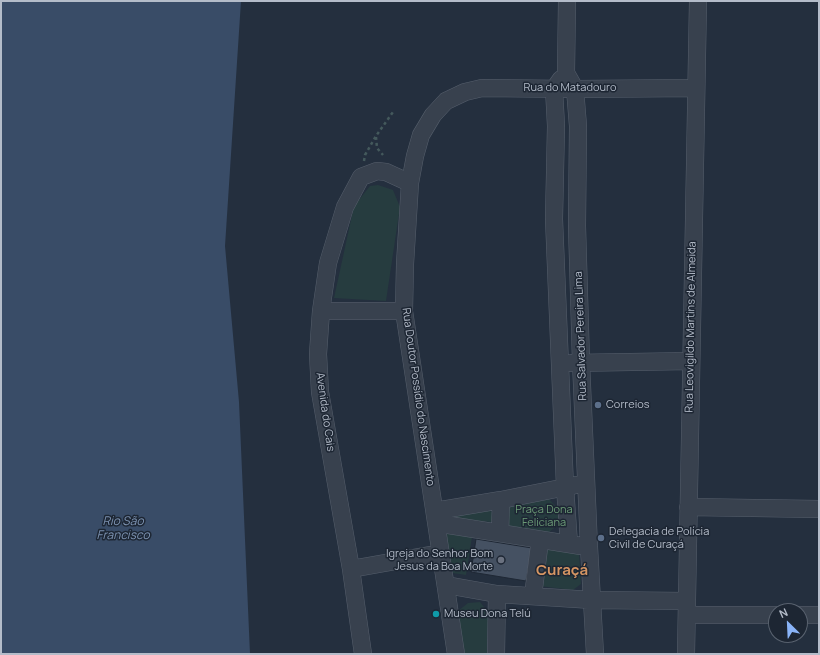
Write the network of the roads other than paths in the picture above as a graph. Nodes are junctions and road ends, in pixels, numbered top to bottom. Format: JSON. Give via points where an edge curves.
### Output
{"nodes":[{"id":1,"x":567,"y":1,"type":"edge"},
{"id":2,"x":698,"y":1,"type":"edge"},
{"id":3,"x":566,"y":73,"type":"junction"},
{"id":4,"x":554,"y":88,"type":"junction"},
{"id":5,"x":696,"y":88,"type":"junction"},
{"id":6,"x":575,"y":89,"type":"junction"},
{"id":7,"x":446,"y":101,"type":"joint"},
{"id":8,"x":410,"y":183,"type":"junction"},
{"id":9,"x":404,"y":310,"type":"junction"},
{"id":10,"x":321,"y":311,"type":"junction"},
{"id":11,"x":690,"y":361,"type":"junction"},
{"id":12,"x":581,"y":362,"type":"junction"},
{"id":13,"x":560,"y":363,"type":"junction"},
{"id":14,"x":586,"y":484,"type":"junction"},
{"id":15,"x":565,"y":486,"type":"junction"},
{"id":16,"x":501,"y":500,"type":"junction"},
{"id":17,"x":688,"y":507,"type":"junction"},
{"id":18,"x":819,"y":509,"type":"edge"},
{"id":19,"x":436,"y":517,"type":"junction"},
{"id":20,"x":500,"y":533,"type":"junction"},
{"id":21,"x":540,"y":540,"type":"junction"},
{"id":22,"x":569,"y":544,"type":"junction"},
{"id":23,"x":589,"y":547,"type":"junction"},
{"id":24,"x":441,"y":553,"type":"junction"},
{"id":25,"x":351,"y":569,"type":"junction"},
{"id":26,"x":446,"y":585,"type":"junction"},
{"id":27,"x":497,"y":594,"type":"junction"},
{"id":28,"x":533,"y":596,"type":"junction"},
{"id":29,"x":592,"y":600,"type":"junction"},
{"id":30,"x":686,"y":608,"type":"junction"},
{"id":31,"x":768,"y":614,"type":"edge"},
{"id":32,"x":808,"y":615,"type":"edge"},
{"id":33,"x":819,"y":615,"type":"edge"},
{"id":34,"x":363,"y":654,"type":"edge"},
{"id":35,"x":456,"y":654,"type":"edge"},
{"id":36,"x":496,"y":654,"type":"edge"},
{"id":37,"x":595,"y":654,"type":"edge"},
{"id":38,"x":686,"y":654,"type":"edge"}],
"edges":[{"from":1,"to":3,"type":"street"},
{"from":2,"to":5,"type":"street","name":"Rua Leovigildo Martins de Almeida"},
{"from":3,"to":4,"type":"street"},
{"from":3,"to":6,"type":"street","name":"Rua Salvador Pereira Lima"},
{"from":4,"to":6,"type":"street","name":"Rua do Matadouro"},
{"from":4,"to":7,"type":"street","name":"Rua do Matadouro","via":[[482,88],[464,92]]},
{"from":4,"to":13,"type":"street","name":"Rua Salvador Pereira Lima","via":[[554,219]]},
{"from":5,"to":6,"type":"street","name":"Rua do Matadouro"},
{"from":5,"to":11,"type":"street","name":"Rua Leovigildo Martins de Almeida"},
{"from":6,"to":12,"type":"street","name":"Rua Salvador Pereira Lima","via":[[578,126],[577,226]]},
{"from":7,"to":8,"type":"street","name":"Rua Doutor Possídio do Nascimento","via":[[433,115],[421,135]]},
{"from":8,"to":9,"type":"street","name":"Rua Doutor Possídio do Nascimento"},
{"from":8,"to":10,"type":"street","name":"Avenida do Cais","via":[[386,172],[377,171],[360,176],[345,207],[328,264]]},
{"from":9,"to":10,"type":"street"},
{"from":9,"to":19,"type":"street","name":"Rua Doutor Possídio do Nascimento"},
{"from":10,"to":25,"type":"street","name":"Avenida do Cais","via":[[318,354],[320,392]]},
{"from":11,"to":12,"type":"street"},
{"from":11,"to":17,"type":"street","name":"Rua Leovigildo Martins de Almeida"},
{"from":12,"to":13,"type":"street"},
{"from":12,"to":14,"type":"street","name":"Rua Salvador Pereira Lima"},
{"from":13,"to":15,"type":"street","name":"Rua Salvador Pereira Lima"},
{"from":14,"to":15,"type":"street"},
{"from":14,"to":23,"type":"street","name":"Rua Salvador Pereira Lima"},
{"from":15,"to":16,"type":"street"},
{"from":15,"to":22,"type":"street","name":"Rua Salvador Pereira Lima"},
{"from":16,"to":19,"type":"street"},
{"from":16,"to":20,"type":"street"},
{"from":17,"to":18,"type":"street"},
{"from":17,"to":30,"type":"street","name":"Rua Leovigildo Martins de Almeida"},
{"from":19,"to":20,"type":"street"},
{"from":19,"to":24,"type":"street","name":"Rua Doutor Possídio do Nascimento"},
{"from":20,"to":21,"type":"street"},
{"from":21,"to":22,"type":"street"},
{"from":21,"to":28,"type":"street"},
{"from":22,"to":23,"type":"street"},
{"from":23,"to":29,"type":"street","name":"Rua Salvador Pereira Lima"},
{"from":24,"to":25,"type":"street"},
{"from":24,"to":26,"type":"street","name":"Rua Doutor Possídio do Nascimento"},
{"from":25,"to":34,"type":"street","name":"Avenida do Cais"},
{"from":26,"to":27,"type":"street"},
{"from":26,"to":35,"type":"street","name":"Rua Doutor Possídio do Nascimento"},
{"from":27,"to":28,"type":"street"},
{"from":27,"to":36,"type":"street"},
{"from":28,"to":29,"type":"street"},
{"from":29,"to":30,"type":"street"},
{"from":29,"to":37,"type":"street","name":"Rua Salvador Pereira Lima"},
{"from":30,"to":31,"type":"street"},
{"from":30,"to":38,"type":"street","name":"Rua Leovigildo Martins de Almeida"},
{"from":32,"to":33,"type":"street"}]}
